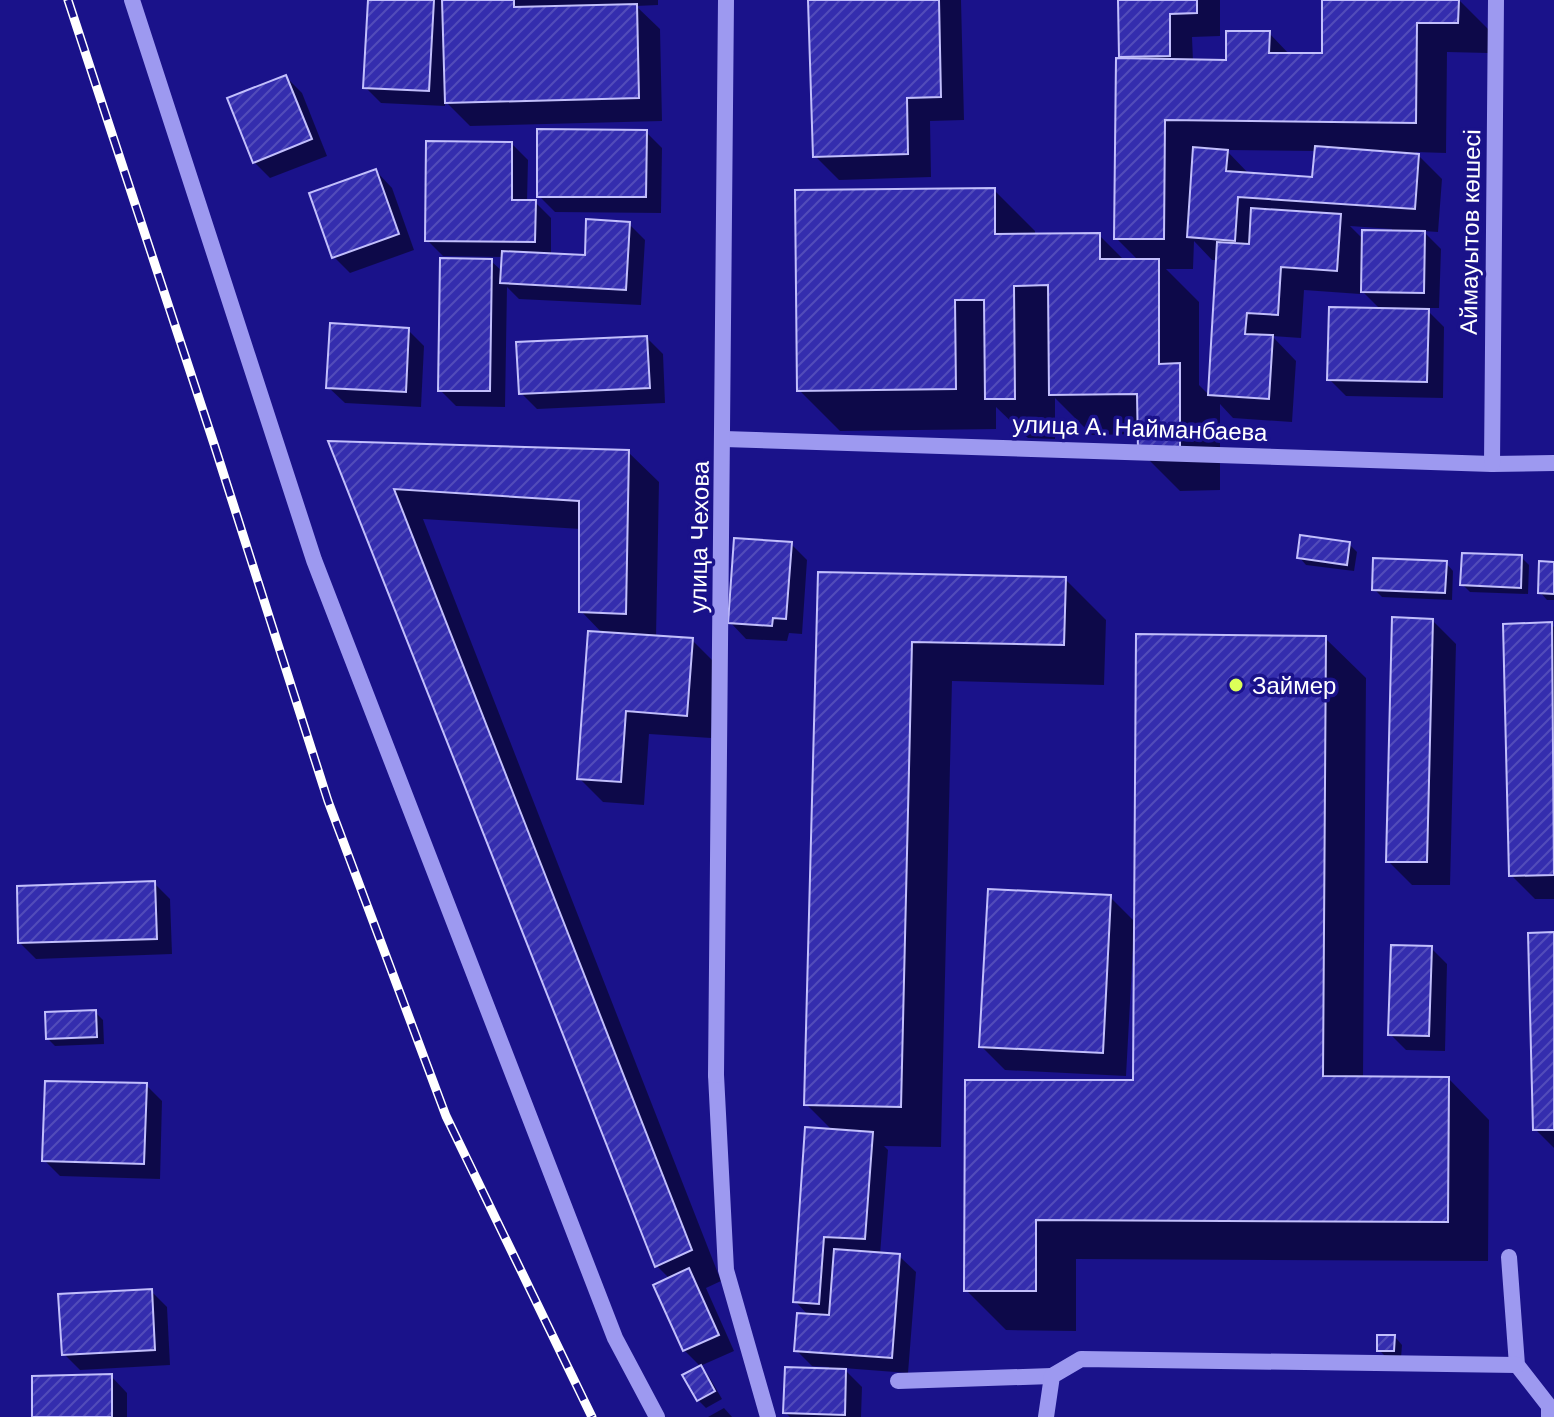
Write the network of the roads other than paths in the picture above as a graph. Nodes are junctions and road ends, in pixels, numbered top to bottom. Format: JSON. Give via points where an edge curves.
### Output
{"nodes":[{"id":1,"x":132,"y":0,"type":"edge"},
{"id":2,"x":726,"y":0,"type":"edge"},
{"id":3,"x":1496,"y":0,"type":"edge"},
{"id":4,"x":724,"y":439,"type":"junction"},
{"id":5,"x":1554,"y":463,"type":"edge"},
{"id":6,"x":1492,"y":464,"type":"junction"},
{"id":7,"x":1509,"y":1257,"type":"dead end"},
{"id":8,"x":1517,"y":1365,"type":"junction"},
{"id":9,"x":1052,"y":1376,"type":"junction"},
{"id":10,"x":898,"y":1381,"type":"dead end"},
{"id":11,"x":657,"y":1417,"type":"edge"},
{"id":12,"x":768,"y":1417,"type":"edge"},
{"id":13,"x":1046,"y":1417,"type":"edge"},
{"id":14,"x":1549,"y":1417,"type":"edge"}],
"edges":[{"from":1,"to":11,"type":"street","via":[[314,560],[615,1338]]},
{"from":2,"to":4,"type":"street","name":"улица Чехова"},
{"from":3,"to":6,"type":"street","name":"Аймауытов көшесі"},
{"from":4,"to":6,"type":"street","name":"улица А. Найманбаева"},
{"from":4,"to":12,"type":"street","name":"улица Чехова","via":[[716,1075],[726,1270]]},
{"from":5,"to":6,"type":"street","name":"улица А. Найманбаева"},
{"from":7,"to":8,"type":"street"},
{"from":8,"to":9,"type":"street","via":[[1081,1359]]},
{"from":8,"to":14,"type":"street","via":[[1549,1406]]},
{"from":9,"to":10,"type":"street"},
{"from":9,"to":13,"type":"street"}]}
